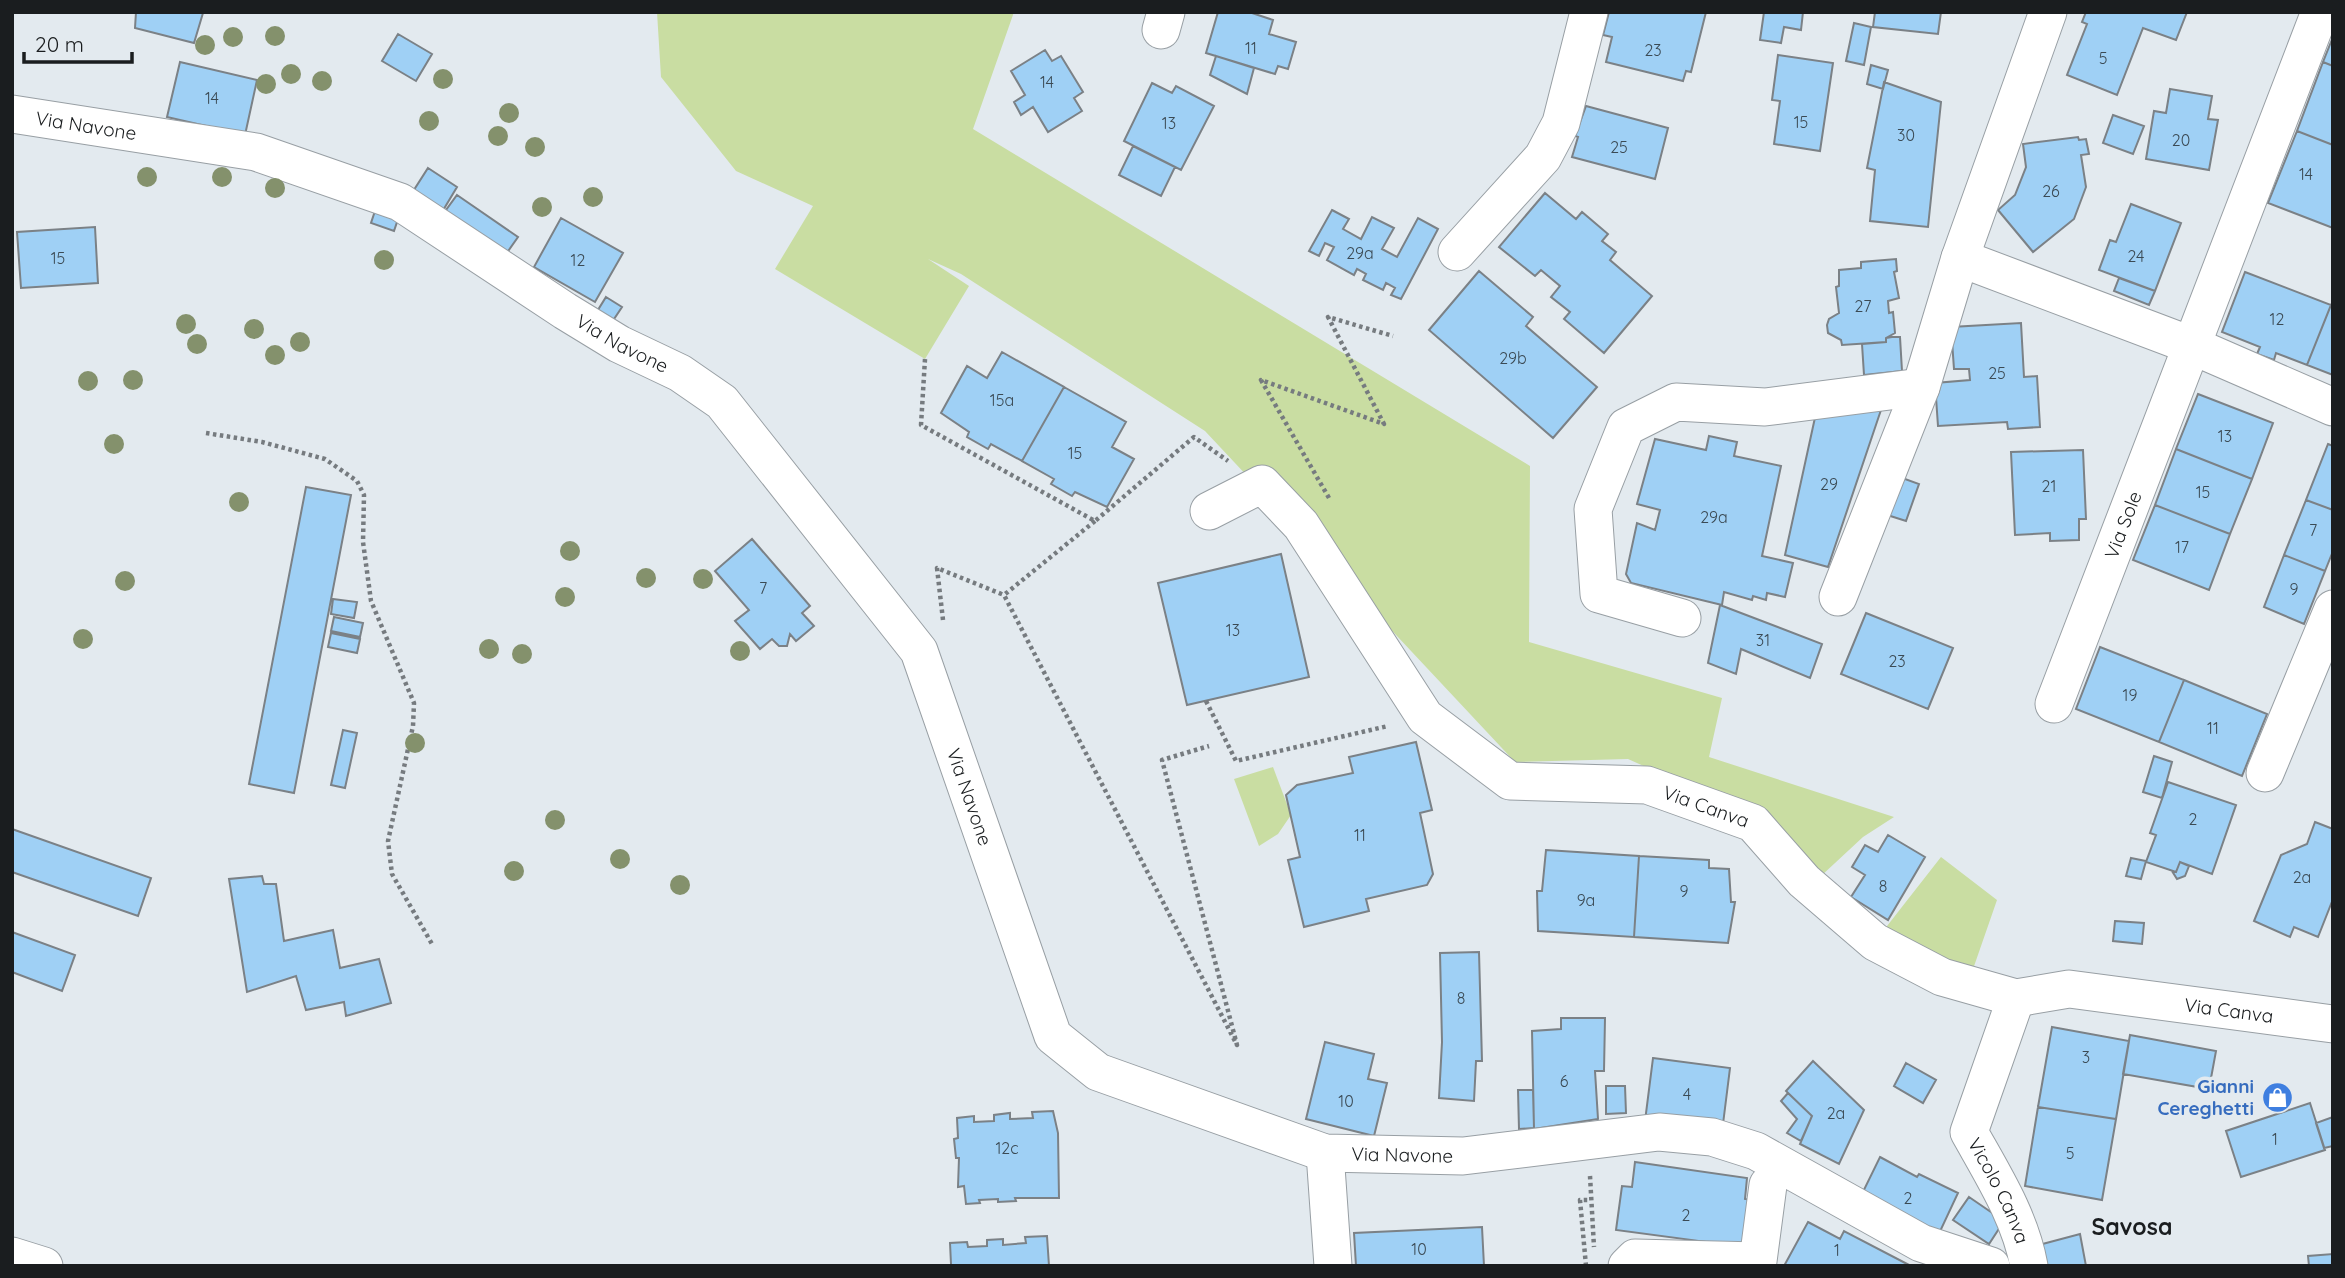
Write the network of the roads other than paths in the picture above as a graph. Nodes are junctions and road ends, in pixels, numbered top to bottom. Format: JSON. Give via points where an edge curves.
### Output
{"nodes":[{"id":1,"x":1589,"y":12,"type":"edge"},
{"id":2,"x":2048,"y":12,"type":"edge"},
{"id":3,"x":2319,"y":12,"type":"edge"},
{"id":4,"x":12,"y":114,"type":"edge"},
{"id":5,"x":1457,"y":252,"type":"dead end"},
{"id":6,"x":1960,"y":258,"type":"junction"},
{"id":7,"x":2193,"y":346,"type":"junction"},
{"id":8,"x":1921,"y":387,"type":"junction"},
{"id":9,"x":2333,"y":408,"type":"edge"},
{"id":10,"x":1209,"y":511,"type":"dead end"},
{"id":11,"x":1838,"y":597,"type":"dead end"},
{"id":12,"x":2333,"y":609,"type":"edge"},
{"id":13,"x":1682,"y":618,"type":"dead end"},
{"id":14,"x":2054,"y":704,"type":"dead end"},
{"id":15,"x":2265,"y":773,"type":"dead end"},
{"id":16,"x":2016,"y":998,"type":"junction"},
{"id":17,"x":2333,"y":1024,"type":"edge"},
{"id":18,"x":1325,"y":1153,"type":"junction"},
{"id":19,"x":1768,"y":1185,"type":"dead end"},
{"id":20,"x":12,"y":1256,"type":"edge"},
{"id":21,"x":1611,"y":1259,"type":"edge"},
{"id":22,"x":44,"y":1266,"type":"edge"},
{"id":23,"x":1333,"y":1266,"type":"edge"},
{"id":24,"x":1991,"y":1266,"type":"edge"},
{"id":25,"x":2029,"y":1266,"type":"edge"}],
"edges":[{"from":1,"to":5,"type":"street","via":[[1561,123],[1543,157]]},
{"from":2,"to":6,"type":"street"},
{"from":3,"to":7,"type":"street","name":"Via Sole"},
{"from":4,"to":18,"type":"street","name":"Via Navone","via":[[256,152],[400,202],[619,344],[680,373],[722,402],[919,651],[1053,1036],[1098,1072]]},
{"from":6,"to":7,"type":"street"},
{"from":6,"to":8,"type":"street"},
{"from":7,"to":9,"type":"street"},
{"from":7,"to":14,"type":"street","name":"Via Sole"},
{"from":8,"to":11,"type":"street"},
{"from":8,"to":13,"type":"street","via":[[1765,408],[1676,402],[1626,427],[1593,509],[1599,594]]},
{"from":10,"to":16,"type":"street","name":"Via Canva","via":[[1262,484],[1301,525],[1424,717],[1510,781],[1647,785],[1753,823],[1804,881],[1875,942],[1942,977]]},
{"from":12,"to":15,"type":"street"},
{"from":16,"to":17,"type":"street","name":"Via Canva","via":[[2069,989]]},
{"from":16,"to":25,"type":"street","name":"Vicolo Canva","via":[[1969,1132],[2008,1204],[2025,1243]]},
{"from":18,"to":23,"type":"street"},
{"from":18,"to":24,"type":"street","name":"Via Navone","via":[[1463,1156],[1659,1132],[1712,1137],[1756,1151],[1921,1243]]},
{"from":19,"to":21,"type":"street","via":[[1758,1261]]},
{"from":20,"to":22,"type":"street"}]}
